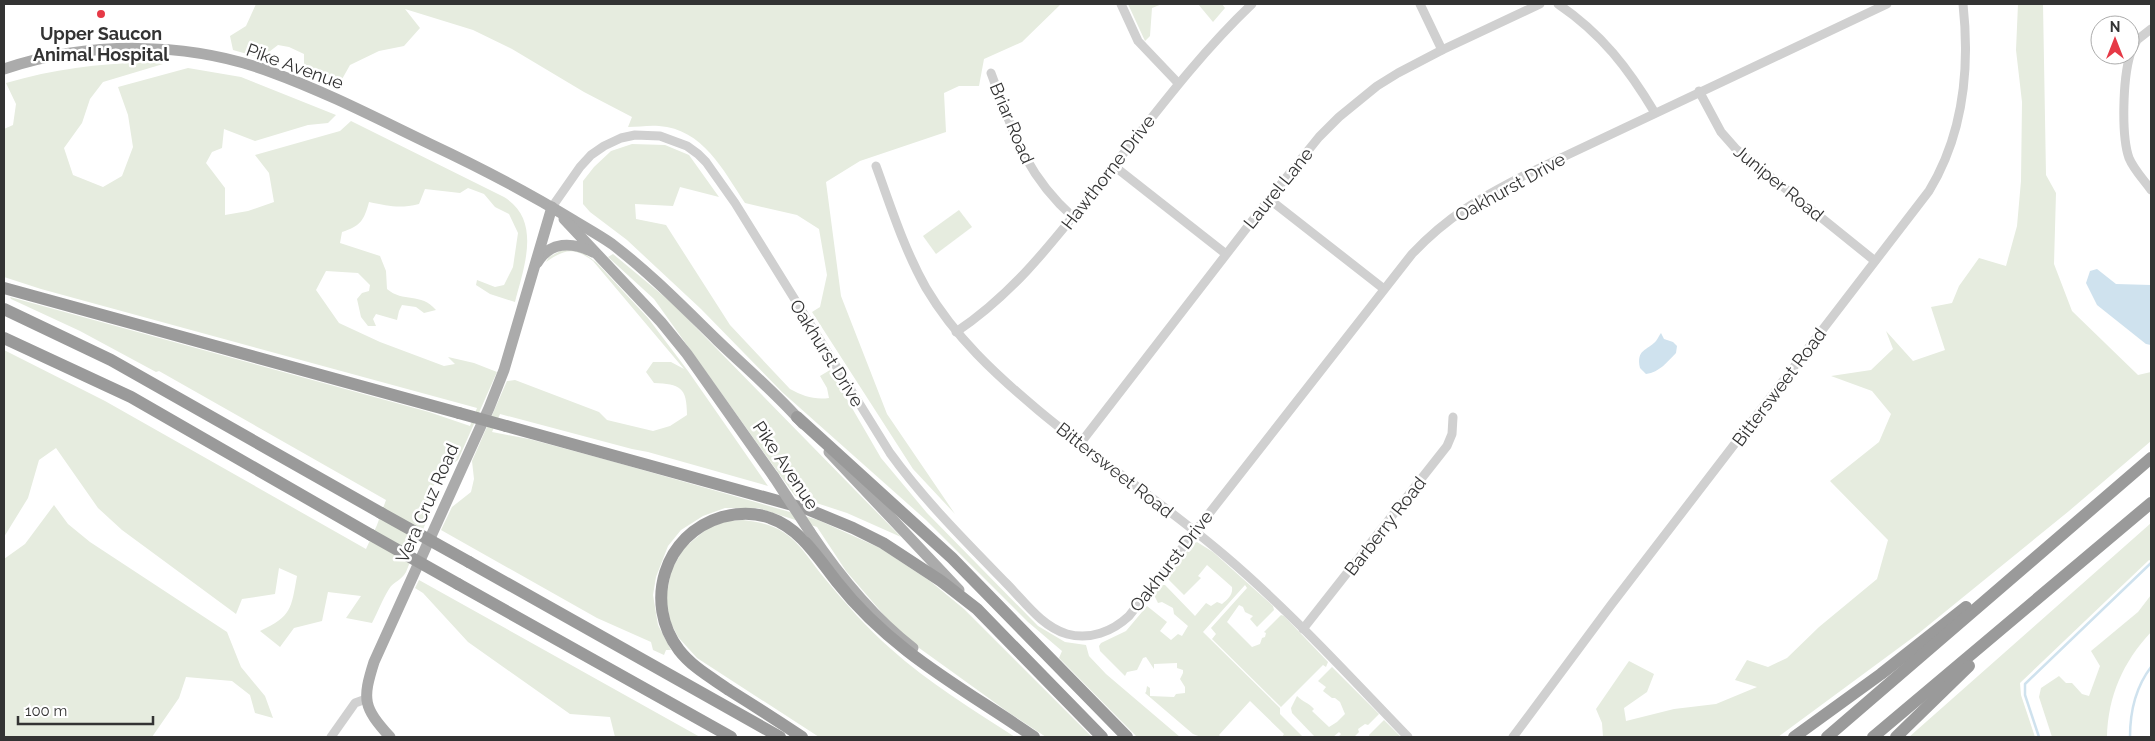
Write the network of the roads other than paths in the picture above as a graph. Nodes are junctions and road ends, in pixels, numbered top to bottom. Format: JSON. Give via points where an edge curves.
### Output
{"nodes":[{"id":1,"x":1121,"y":4,"type":"edge"},
{"id":2,"x":1252,"y":4,"type":"edge"},
{"id":3,"x":1420,"y":4,"type":"edge"},
{"id":4,"x":1540,"y":4,"type":"edge"},
{"id":5,"x":1558,"y":4,"type":"edge"},
{"id":6,"x":1887,"y":4,"type":"edge"},
{"id":7,"x":1963,"y":4,"type":"edge"},
{"id":8,"x":2151,"y":29,"type":"edge"},
{"id":9,"x":2140,"y":38,"type":"edge"},
{"id":10,"x":1442,"y":50,"type":"junction"},
{"id":11,"x":2127,"y":65,"type":"edge"},
{"id":12,"x":4,"y":69,"type":"edge"},
{"id":13,"x":991,"y":73,"type":"dead end"},
{"id":14,"x":1178,"y":83,"type":"junction"},
{"id":15,"x":1699,"y":91,"type":"junction"},
{"id":16,"x":1655,"y":113,"type":"junction"},
{"id":17,"x":876,"y":166,"type":"dead end"},
{"id":18,"x":1114,"y":166,"type":"junction"},
{"id":19,"x":2151,"y":190,"type":"edge"},
{"id":20,"x":1268,"y":199,"type":"junction"},
{"id":21,"x":552,"y":207,"type":"junction"},
{"id":22,"x":1074,"y":217,"type":"junction"},
{"id":23,"x":598,"y":254,"type":"junction"},
{"id":24,"x":1226,"y":254,"type":"junction"},
{"id":25,"x":1875,"y":261,"type":"junction"},
{"id":26,"x":534,"y":269,"type":"junction"},
{"id":27,"x":4,"y":288,"type":"edge"},
{"id":28,"x":1384,"y":288,"type":"junction"},
{"id":29,"x":4,"y":309,"type":"edge"},
{"id":30,"x":956,"y":332,"type":"junction"},
{"id":31,"x":4,"y":338,"type":"edge"},
{"id":32,"x":1453,"y":416,"type":"dead end"},
{"id":33,"x":797,"y":417,"type":"junction"},
{"id":34,"x":1079,"y":445,"type":"junction"},
{"id":35,"x":2151,"y":458,"type":"edge"},
{"id":36,"x":2151,"y":502,"type":"edge"},
{"id":37,"x":1194,"y":531,"type":"junction"},
{"id":38,"x":2062,"y":534,"type":"junction"},
{"id":39,"x":977,"y":609,"type":"junction"},
{"id":40,"x":2025,"y":610,"type":"junction"},
{"id":41,"x":1303,"y":629,"type":"junction"},
{"id":42,"x":366,"y":699,"type":"junction"},
{"id":43,"x":1012,"y":722,"type":"junction"},
{"id":44,"x":331,"y":737,"type":"edge"},
{"id":45,"x":390,"y":737,"type":"edge"},
{"id":46,"x":730,"y":737,"type":"edge"},
{"id":47,"x":780,"y":737,"type":"edge"},
{"id":48,"x":802,"y":737,"type":"edge"},
{"id":49,"x":1034,"y":737,"type":"edge"},
{"id":50,"x":1102,"y":737,"type":"edge"},
{"id":51,"x":1127,"y":737,"type":"edge"},
{"id":52,"x":1408,"y":737,"type":"edge"},
{"id":53,"x":1512,"y":737,"type":"edge"},
{"id":54,"x":1794,"y":737,"type":"edge"},
{"id":55,"x":1827,"y":737,"type":"edge"},
{"id":56,"x":1873,"y":737,"type":"edge"},
{"id":57,"x":1896,"y":737,"type":"edge"}],
"edges":[{"from":1,"to":14,"type":"street","via":[[1138,41]]},
{"from":2,"to":14,"type":"street","name":"Hawthorne Drive"},
{"from":3,"to":10,"type":"street"},
{"from":4,"to":10,"type":"street","name":"Laurel Lane"},
{"from":5,"to":16,"type":"street","via":[[1610,48]]},
{"from":6,"to":15,"type":"street","name":"Oakhurst Drive"},
{"from":7,"to":25,"type":"street","name":"Bittersweet Road","via":[[1964,78],[1961,106],[1947,158],[1929,191]]},
{"from":8,"to":9,"type":"street"},
{"from":10,"to":20,"type":"street","name":"Laurel Lane","via":[[1377,86],[1339,116]]},
{"from":11,"to":19,"type":"street","via":[[2126,148],[2136,171]]},
{"from":12,"to":21,"type":"main road","name":"Pike Avenue","via":[[68,54],[125,49],[184,52],[242,63],[348,104]]},
{"from":13,"to":22,"type":"street","name":"Briar Road","via":[[1023,156],[1047,191]]},
{"from":14,"to":18,"type":"street","name":"Hawthorne Drive"},
{"from":15,"to":16,"type":"street","name":"Oakhurst Drive"},
{"from":15,"to":25,"type":"street","name":"Juniper Road","via":[[1721,132],[1736,149]]},
{"from":16,"to":28,"type":"street","name":"Oakhurst Drive","via":[[1468,205],[1425,240]]},
{"from":17,"to":30,"type":"street","name":"Bittersweet Road","via":[[902,241],[931,295]]},
{"from":18,"to":22,"type":"street","name":"Hawthorne Drive"},
{"from":18,"to":24,"type":"street"},
{"from":20,"to":24,"type":"street","name":"Laurel Lane"},
{"from":20,"to":28,"type":"street"},
{"from":21,"to":23,"type":"main road","name":"Pike Avenue"},
{"from":21,"to":26,"type":"main road","name":"Vera Cruz Road"},
{"from":21,"to":33,"type":"main road","name":"Pike Avenue","via":[[609,242],[647,272]]},
{"from":21,"to":37,"type":"street","name":"Oakhurst Drive","via":[[580,167],[604,146],[621,138],[660,136],[698,154],[735,204],[906,475],[985,562],[1056,630],[1089,636],[1101,634],[1122,623]]},
{"from":22,"to":30,"type":"street","name":"Hawthorne Drive","via":[[1026,274]]},
{"from":23,"to":26,"type":"main road","via":[[575,245],[559,245],[545,253]]},
{"from":23,"to":43,"type":"main road","name":"Pike Avenue","bridge":true,"via":[[687,354],[810,532],[882,620],[907,643]]},
{"from":24,"to":34,"type":"street","name":"Laurel Lane"},
{"from":25,"to":53,"type":"street","name":"Bittersweet Road"},
{"from":26,"to":42,"type":"main road","name":"Vera Cruz Road","via":[[490,408],[374,662]]},
{"from":27,"to":39,"type":"highway","bridge":true,"via":[[823,515],[898,552]]},
{"from":28,"to":37,"type":"street","name":"Oakhurst Drive"},
{"from":29,"to":47,"type":"highway","bridge":true,"via":[[111,360]]},
{"from":30,"to":34,"type":"street","name":"Bittersweet Road","via":[[997,376]]},
{"from":31,"to":46,"type":"highway","bridge":true,"via":[[131,397]]},
{"from":32,"to":41,"type":"street","name":"Barberry Road","via":[[1452,434],[1447,446]]},
{"from":33,"to":39,"type":"main road","name":"Pike Avenue"},
{"from":33,"to":51,"type":"highway","via":[[958,564]]},
{"from":34,"to":37,"type":"street","name":"Bittersweet Road"},
{"from":35,"to":38,"type":"highway"},
{"from":36,"to":40,"type":"highway"},
{"from":37,"to":41,"type":"street","name":"Bittersweet Road"},
{"from":38,"to":54,"type":"highway","via":[[1882,674]]},
{"from":38,"to":55,"type":"highway"},
{"from":39,"to":50,"type":"highway"},
{"from":40,"to":56,"type":"highway"},
{"from":40,"to":57,"type":"highway"},
{"from":41,"to":52,"type":"street","name":"Bittersweet Road"},
{"from":42,"to":44,"type":"street","via":[[355,703]]},
{"from":42,"to":45,"type":"main road","via":[[372,717]]},
{"from":43,"to":48,"type":"highway","via":[[943,678],[889,637],[866,616],[793,530],[756,514],[714,519],[689,534],[665,568],[660,590],[666,628],[679,650],[697,668]]},
{"from":43,"to":49,"type":"highway"}]}
